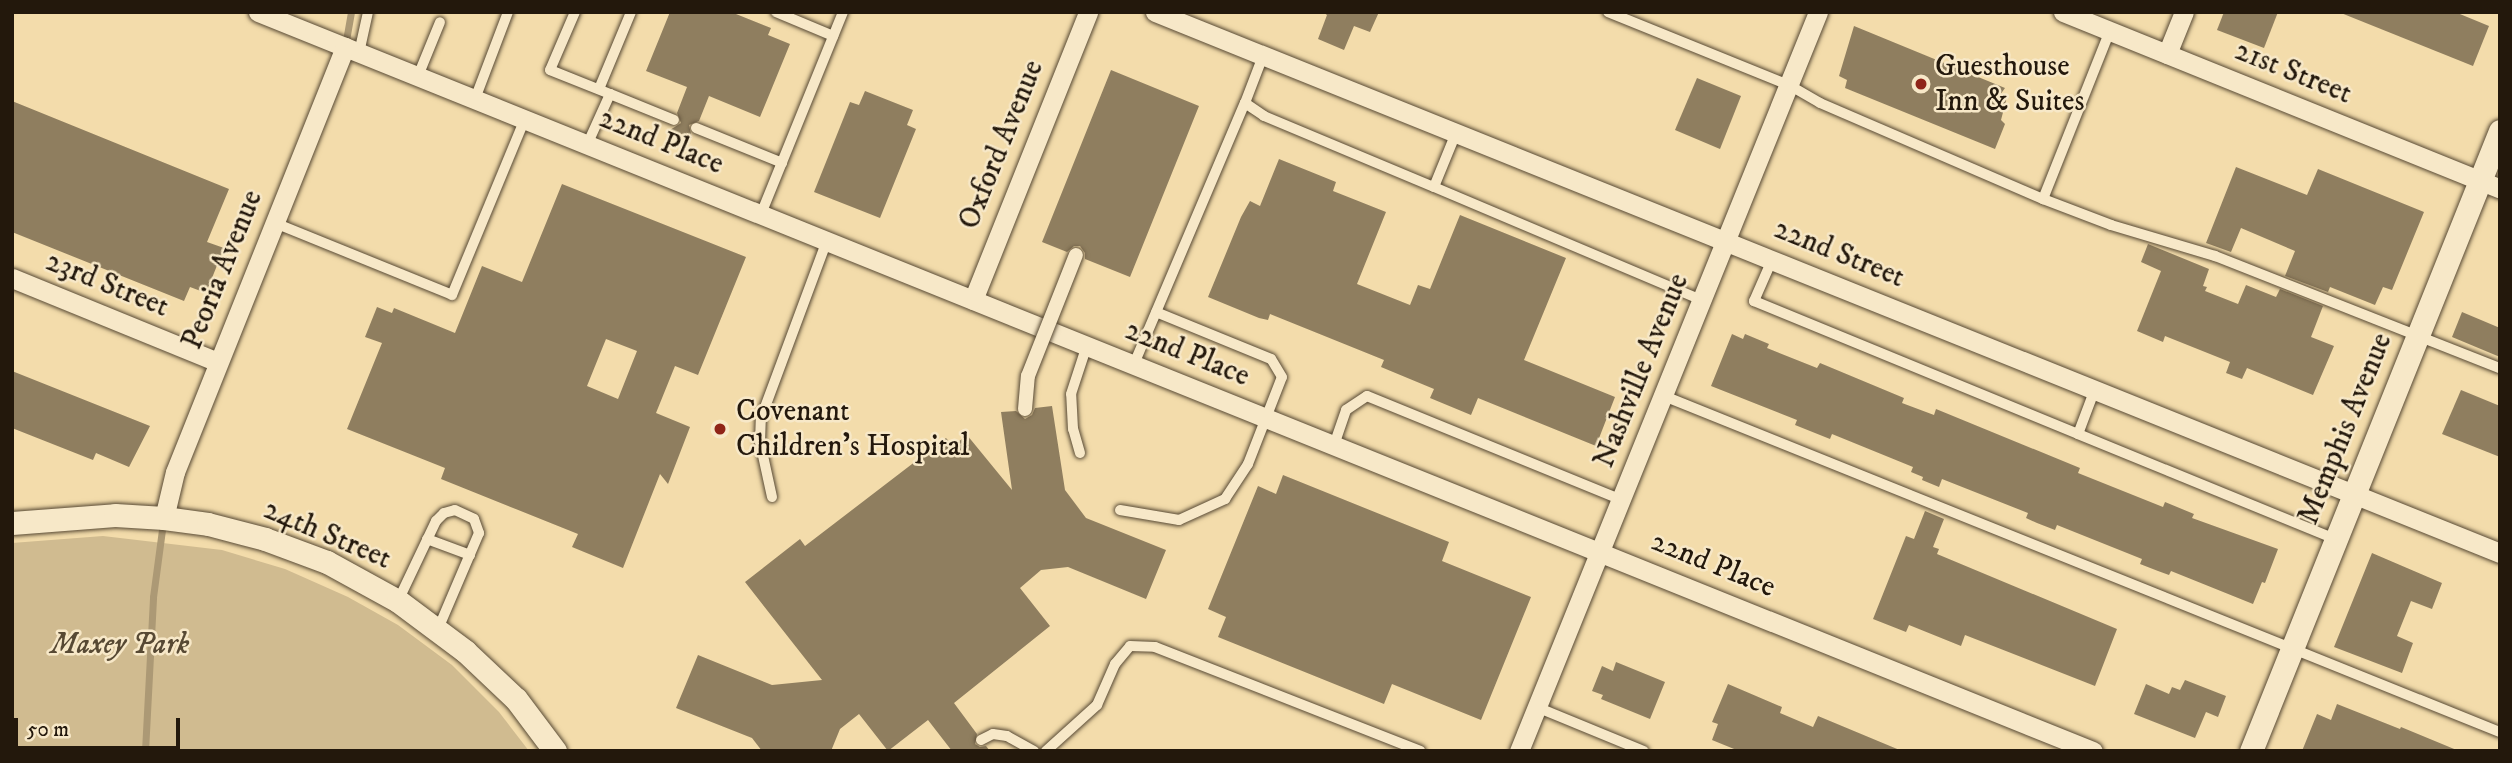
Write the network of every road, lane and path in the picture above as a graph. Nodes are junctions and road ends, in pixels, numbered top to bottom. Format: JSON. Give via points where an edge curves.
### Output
{"nodes":[{"id":1,"x":258,"y":12,"type":"edge"},
{"id":2,"x":368,"y":12,"type":"edge"},
{"id":3,"x":508,"y":12,"type":"edge"},
{"id":4,"x":575,"y":12,"type":"edge"},
{"id":5,"x":631,"y":12,"type":"edge"},
{"id":6,"x":776,"y":12,"type":"edge"},
{"id":7,"x":843,"y":12,"type":"edge"},
{"id":8,"x":1088,"y":12,"type":"edge"},
{"id":9,"x":1155,"y":12,"type":"edge"},
{"id":10,"x":1608,"y":12,"type":"edge"},
{"id":11,"x":1818,"y":12,"type":"edge"},
{"id":12,"x":2063,"y":12,"type":"edge"},
{"id":13,"x":2184,"y":12,"type":"edge"},
{"id":14,"x":440,"y":22,"type":"dead end"},
{"id":15,"x":2110,"y":31,"type":"junction"},
{"id":16,"x":833,"y":36,"type":"junction"},
{"id":17,"x":352,"y":50,"type":"junction"},
{"id":18,"x":2167,"y":54,"type":"junction"},
{"id":19,"x":1264,"y":56,"type":"junction"},
{"id":20,"x":418,"y":76,"type":"junction"},
{"id":21,"x":1789,"y":85,"type":"junction"},
{"id":22,"x":600,"y":89,"type":"junction"},
{"id":23,"x":610,"y":94,"type":"junction"},
{"id":24,"x":475,"y":99,"type":"junction"},
{"id":25,"x":1245,"y":103,"type":"junction"},
{"id":26,"x":525,"y":120,"type":"junction"},
{"id":27,"x":674,"y":120,"type":"dead end"},
{"id":28,"x":696,"y":128,"type":"dead end"},
{"id":29,"x":2500,"y":131,"type":"edge"},
{"id":30,"x":1456,"y":133,"type":"junction"},
{"id":31,"x":587,"y":145,"type":"junction"},
{"id":32,"x":782,"y":163,"type":"junction"},
{"id":33,"x":2490,"y":185,"type":"edge"},
{"id":34,"x":1434,"y":187,"type":"junction"},
{"id":35,"x":2043,"y":199,"type":"junction"},
{"id":36,"x":761,"y":214,"type":"junction"},
{"id":37,"x":275,"y":223,"type":"junction"},
{"id":38,"x":827,"y":241,"type":"junction"},
{"id":39,"x":1726,"y":241,"type":"junction"},
{"id":40,"x":1076,"y":255,"type":"dead end"},
{"id":41,"x":1772,"y":259,"type":"junction"},
{"id":42,"x":12,"y":278,"type":"edge"},
{"id":43,"x":973,"y":300,"type":"junction"},
{"id":44,"x":1702,"y":300,"type":"junction"},
{"id":45,"x":1156,"y":312,"type":"junction"},
{"id":46,"x":2418,"y":335,"type":"junction"},
{"id":47,"x":1087,"y":345,"type":"junction"},
{"id":48,"x":218,"y":362,"type":"junction"},
{"id":49,"x":1134,"y":364,"type":"junction"},
{"id":50,"x":2500,"y":368,"type":"edge"},
{"id":51,"x":2095,"y":389,"type":"junction"},
{"id":52,"x":1664,"y":396,"type":"junction"},
{"id":53,"x":1025,"y":409,"type":"dead end"},
{"id":54,"x":1264,"y":417,"type":"junction"},
{"id":55,"x":2078,"y":434,"type":"junction"},
{"id":56,"x":1334,"y":445,"type":"junction"},
{"id":57,"x":1080,"y":453,"type":"dead end"},
{"id":58,"x":2354,"y":494,"type":"junction"},
{"id":59,"x":772,"y":497,"type":"dead end"},
{"id":60,"x":1622,"y":500,"type":"junction"},
{"id":61,"x":1120,"y":510,"type":"dead end"},
{"id":62,"x":164,"y":518,"type":"junction"},
{"id":63,"x":12,"y":523,"type":"edge"},
{"id":64,"x":427,"y":539,"type":"junction"},
{"id":65,"x":2336,"y":540,"type":"junction"},
{"id":66,"x":1601,"y":552,"type":"junction"},
{"id":67,"x":2500,"y":552,"type":"edge"},
{"id":68,"x":470,"y":555,"type":"junction"},
{"id":69,"x":398,"y":601,"type":"junction"},
{"id":70,"x":439,"y":629,"type":"junction"},
{"id":71,"x":2292,"y":649,"type":"junction"},
{"id":72,"x":1539,"y":708,"type":"junction"},
{"id":73,"x":2500,"y":732,"type":"edge"},
{"id":74,"x":981,"y":740,"type":"dead end"},
{"id":75,"x":555,"y":751,"type":"edge"},
{"id":76,"x":1034,"y":751,"type":"edge"},
{"id":77,"x":1046,"y":751,"type":"edge"},
{"id":78,"x":1420,"y":751,"type":"edge"},
{"id":79,"x":1519,"y":751,"type":"edge"},
{"id":80,"x":1644,"y":751,"type":"edge"},
{"id":81,"x":2093,"y":751,"type":"edge"},
{"id":82,"x":2251,"y":751,"type":"edge"}],
"edges":[{"from":1,"to":17,"type":"street","name":"22nd Place"},
{"from":2,"to":17,"type":"lane"},
{"from":3,"to":24,"type":"lane"},
{"from":4,"to":22,"type":"lane","via":[[550,70]]},
{"from":5,"to":22,"type":"lane"},
{"from":6,"to":16,"type":"lane"},
{"from":7,"to":16,"type":"lane"},
{"from":8,"to":43,"type":"street","name":"Oxford Avenue"},
{"from":9,"to":19,"type":"street","name":"22nd Street"},
{"from":10,"to":21,"type":"lane"},
{"from":11,"to":21,"type":"street","name":"Nashville Avenue"},
{"from":12,"to":15,"type":"street","name":"21st Street"},
{"from":13,"to":18,"type":"street"},
{"from":14,"to":20,"type":"lane"},
{"from":15,"to":18,"type":"street","name":"21st Street"},
{"from":15,"to":35,"type":"lane"},
{"from":16,"to":32,"type":"lane"},
{"from":17,"to":20,"type":"street","name":"22nd Place"},
{"from":17,"to":37,"type":"street","name":"Peoria Avenue"},
{"from":18,"to":33,"type":"street","name":"21st Street"},
{"from":19,"to":25,"type":"lane"},
{"from":19,"to":30,"type":"street","name":"22nd Street"},
{"from":20,"to":24,"type":"street","name":"22nd Place"},
{"from":21,"to":35,"type":"lane"},
{"from":21,"to":39,"type":"street","name":"Nashville Avenue"},
{"from":22,"to":23,"type":"lane"},
{"from":23,"to":27,"type":"lane"},
{"from":23,"to":31,"type":"lane"},
{"from":24,"to":26,"type":"street","name":"22nd Place"},
{"from":25,"to":34,"type":"lane","via":[[1264,116]]},
{"from":25,"to":45,"type":"lane"},
{"from":26,"to":31,"type":"street","name":"22nd Place"},
{"from":26,"to":37,"type":"lane","via":[[452,295]]},
{"from":28,"to":32,"type":"lane"},
{"from":29,"to":33,"type":"street","name":"Memphis Avenue"},
{"from":30,"to":34,"type":"lane"},
{"from":30,"to":39,"type":"street","name":"22nd Street"},
{"from":31,"to":36,"type":"street","name":"22nd Place"},
{"from":32,"to":36,"type":"lane"},
{"from":33,"to":46,"type":"street","name":"Memphis Avenue"},
{"from":34,"to":44,"type":"lane"},
{"from":35,"to":46,"type":"lane","via":[[2215,256]]},
{"from":36,"to":38,"type":"street","name":"22nd Place"},
{"from":37,"to":48,"type":"street","name":"Peoria Avenue"},
{"from":38,"to":43,"type":"street","name":"22nd Place"},
{"from":38,"to":59,"type":"lane","via":[[761,418],[760,442]]},
{"from":39,"to":41,"type":"street","name":"22nd Street"},
{"from":39,"to":44,"type":"street","name":"Nashville Avenue"},
{"from":40,"to":53,"type":"street","bridge":true,"via":[[1028,376]]},
{"from":41,"to":51,"type":"street","name":"22nd Street"},
{"from":41,"to":55,"type":"lane","via":[[1754,301]]},
{"from":42,"to":48,"type":"street","name":"23rd Street"},
{"from":43,"to":47,"type":"street","name":"22nd Place"},
{"from":44,"to":52,"type":"street","name":"Nashville Avenue"},
{"from":45,"to":49,"type":"lane"},
{"from":45,"to":54,"type":"lane","via":[[1271,359],[1282,377]]},
{"from":46,"to":50,"type":"lane"},
{"from":46,"to":58,"type":"street","name":"Memphis Avenue"},
{"from":47,"to":49,"type":"street","name":"22nd Place"},
{"from":47,"to":57,"type":"lane","via":[[1071,394]]},
{"from":48,"to":62,"type":"street","name":"Peoria Avenue","via":[[175,472]]},
{"from":49,"to":54,"type":"street","name":"22nd Place"},
{"from":51,"to":55,"type":"lane"},
{"from":51,"to":58,"type":"street","name":"22nd Street"},
{"from":52,"to":60,"type":"street","name":"Nashville Avenue"},
{"from":52,"to":71,"type":"lane"},
{"from":54,"to":56,"type":"street","name":"22nd Place"},
{"from":54,"to":61,"type":"lane","via":[[1248,464],[1225,499],[1179,520]]},
{"from":55,"to":65,"type":"lane"},
{"from":56,"to":60,"type":"lane","via":[[1346,410],[1367,396]]},
{"from":56,"to":66,"type":"street","name":"22nd Place"},
{"from":58,"to":65,"type":"street","name":"Memphis Avenue"},
{"from":58,"to":67,"type":"street","name":"22nd Street"},
{"from":60,"to":66,"type":"street","name":"Nashville Avenue"},
{"from":62,"to":63,"type":"street","name":"24th Street","via":[[115,515]]},
{"from":62,"to":69,"type":"street","name":"24th Street","via":[[265,539],[327,562]]},
{"from":64,"to":68,"type":"lane"},
{"from":64,"to":68,"type":"lane","via":[[444,513],[462,512],[479,528]]},
{"from":64,"to":69,"type":"lane"},
{"from":65,"to":71,"type":"street","name":"Memphis Avenue"},
{"from":66,"to":72,"type":"street","name":"Nashville Avenue"},
{"from":66,"to":81,"type":"street","name":"22nd Place"},
{"from":68,"to":70,"type":"lane"},
{"from":69,"to":70,"type":"street","name":"24th Street"},
{"from":70,"to":75,"type":"street","name":"24th Street","via":[[516,699]]},
{"from":71,"to":73,"type":"lane"},
{"from":71,"to":82,"type":"street","name":"Memphis Avenue"},
{"from":72,"to":79,"type":"street","name":"Nashville Avenue"},
{"from":72,"to":80,"type":"lane"},
{"from":74,"to":76,"type":"lane","via":[[993,734],[1007,736]]},
{"from":77,"to":78,"type":"lane","via":[[1097,705],[1115,664],[1130,646],[1155,646]]}]}
